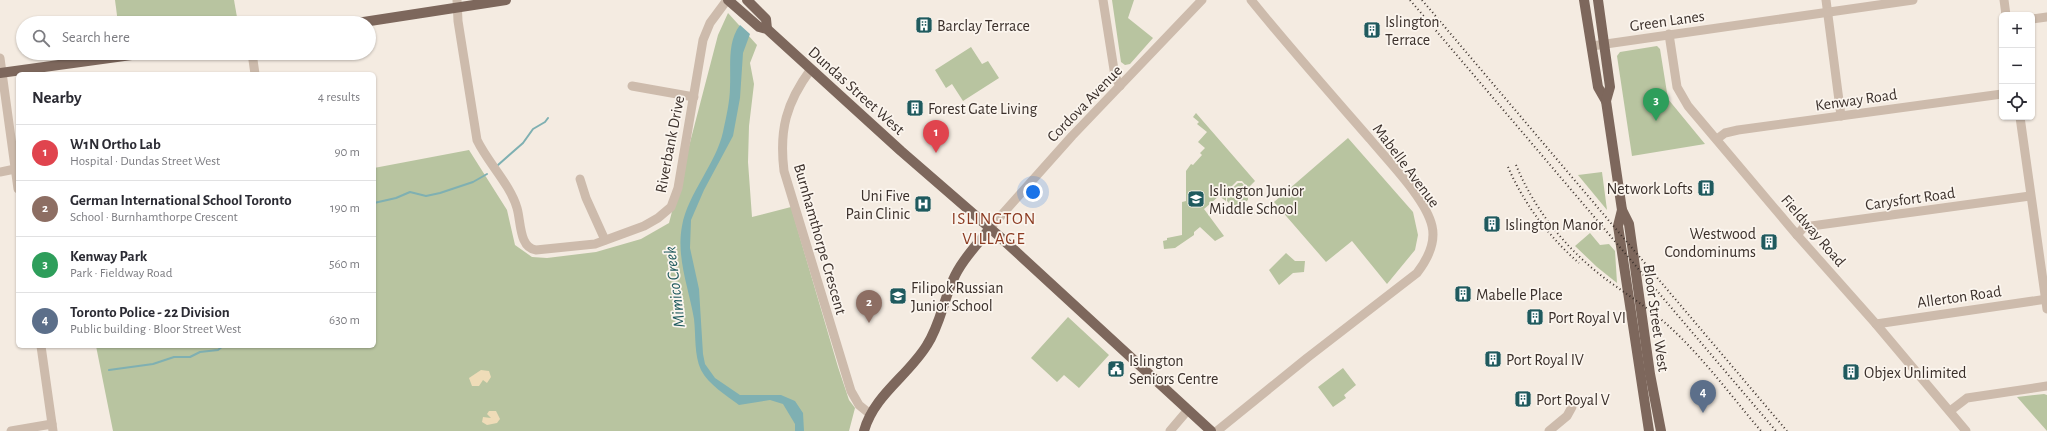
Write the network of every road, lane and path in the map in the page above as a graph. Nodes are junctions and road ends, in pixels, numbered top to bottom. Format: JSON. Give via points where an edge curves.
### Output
{"nodes":[{"id":1,"x":506,"y":0,"type":"edge"},
{"id":2,"x":727,"y":0,"type":"edge"},
{"id":3,"x":748,"y":0,"type":"edge"},
{"id":4,"x":1102,"y":0,"type":"edge"},
{"id":5,"x":1202,"y":0,"type":"edge"},
{"id":6,"x":1251,"y":0,"type":"edge"},
{"id":7,"x":1584,"y":0,"type":"edge"},
{"id":8,"x":1598,"y":0,"type":"edge"},
{"id":9,"x":1826,"y":0,"type":"edge"},
{"id":10,"x":1913,"y":0,"type":"edge"},
{"id":11,"x":2004,"y":0,"type":"edge"},
{"id":12,"x":457,"y":4,"type":"edge"},
{"id":13,"x":1828,"y":12,"type":"junction"},
{"id":14,"x":2006,"y":12,"type":"edge"},
{"id":15,"x":2047,"y":17,"type":"edge"},
{"id":16,"x":376,"y":19,"type":"edge"},
{"id":17,"x":2035,"y":19,"type":"edge"},
{"id":18,"x":767,"y":29,"type":"junction"},
{"id":19,"x":1669,"y":34,"type":"junction"},
{"id":20,"x":1604,"y":44,"type":"junction"},
{"id":21,"x":1592,"y":46,"type":"junction"},
{"id":22,"x":0,"y":58,"type":"edge"},
{"id":23,"x":95,"y":60,"type":"edge"},
{"id":24,"x":253,"y":60,"type":"edge"},
{"id":25,"x":811,"y":70,"type":"junction"},
{"id":26,"x":255,"y":72,"type":"edge"},
{"id":27,"x":1,"y":73,"type":"edge"},
{"id":28,"x":632,"y":86,"type":"dead end"},
{"id":29,"x":1120,"y":86,"type":"junction"},
{"id":30,"x":1999,"y":94,"type":"edge"},
{"id":31,"x":694,"y":97,"type":"junction"},
{"id":32,"x":1606,"y":101,"type":"junction"},
{"id":33,"x":1841,"y":116,"type":"junction"},
{"id":34,"x":2020,"y":120,"type":"edge"},
{"id":35,"x":1717,"y":139,"type":"junction"},
{"id":36,"x":15,"y":169,"type":"junction"},
{"id":37,"x":0,"y":172,"type":"edge"},
{"id":38,"x":16,"y":176,"type":"edge"},
{"id":39,"x":580,"y":179,"type":"dead end"},
{"id":40,"x":2030,"y":196,"type":"junction"},
{"id":41,"x":1622,"y":210,"type":"junction"},
{"id":42,"x":990,"y":228,"type":"junction"},
{"id":43,"x":1797,"y":235,"type":"junction"},
{"id":44,"x":605,"y":240,"type":"junction"},
{"id":45,"x":2046,"y":299,"type":"edge"},
{"id":46,"x":2047,"y":309,"type":"edge"},
{"id":47,"x":1876,"y":324,"type":"junction"},
{"id":48,"x":41,"y":348,"type":"edge"},
{"id":49,"x":2047,"y":386,"type":"edge"},
{"id":50,"x":1572,"y":407,"type":"dead end"},
{"id":51,"x":1187,"y":411,"type":"junction"},
{"id":52,"x":1950,"y":411,"type":"junction"},
{"id":53,"x":870,"y":414,"type":"junction"},
{"id":54,"x":53,"y":428,"type":"edge"},
{"id":55,"x":11,"y":431,"type":"edge"},
{"id":56,"x":864,"y":431,"type":"edge"},
{"id":57,"x":1170,"y":431,"type":"edge"},
{"id":58,"x":1211,"y":431,"type":"edge"},
{"id":59,"x":1217,"y":431,"type":"edge"},
{"id":60,"x":1548,"y":431,"type":"edge"},
{"id":61,"x":1649,"y":431,"type":"edge"},
{"id":62,"x":1661,"y":431,"type":"edge"},
{"id":63,"x":1966,"y":431,"type":"edge"}],
"edges":[{"from":1,"to":12,"type":"main road"},
{"from":2,"to":18,"type":"main road","name":"Dundas Street West","via":[[759,27]]},
{"from":2,"to":31,"type":"street","name":"Riverbank Drive","via":[[716,13],[705,34]]},
{"from":3,"to":18,"type":"main road","name":"Dundas Street West","via":[[766,19]]},
{"from":4,"to":29,"type":"street","via":[[1115,76]]},
{"from":5,"to":29,"type":"street","name":"Cordova Avenue"},
{"from":6,"to":59,"type":"street","name":"Mabelle Avenue","via":[[1400,176],[1428,216],[1433,230],[1426,261],[1417,273]]},
{"from":7,"to":21,"type":"main road","name":"Bloor Street West"},
{"from":8,"to":20,"type":"main road","name":"Bloor Street West"},
{"from":9,"to":13,"type":"street"},
{"from":10,"to":13,"type":"street","name":"Green Lanes"},
{"from":11,"to":14,"type":"street"},
{"from":12,"to":16,"type":"main road"},
{"from":12,"to":44,"type":"street","name":"Riverbank Drive","via":[[476,140],[512,195],[525,242],[531,249],[536,250],[588,246]]},
{"from":13,"to":19,"type":"street","name":"Green Lanes"},
{"from":13,"to":33,"type":"street"},
{"from":15,"to":17,"type":"street"},
{"from":18,"to":25,"type":"main road","name":"Dundas Street West"},
{"from":19,"to":20,"type":"street","name":"Green Lanes"},
{"from":19,"to":35,"type":"street","name":"Fieldway Road","via":[[1679,93]]},
{"from":20,"to":21,"type":"street","name":"Green Lanes"},
{"from":20,"to":32,"type":"main road","name":"Bloor Street West","via":[[1610,87]]},
{"from":21,"to":32,"type":"main road","name":"Bloor Street West","via":[[1598,88]]},
{"from":22,"to":27,"type":"street"},
{"from":23,"to":27,"type":"main road"},
{"from":24,"to":26,"type":"street"},
{"from":25,"to":42,"type":"main road","name":"Dundas Street West"},
{"from":25,"to":53,"type":"street","name":"Burnhamthorpe Crescent","via":[[790,104],[782,140],[784,171],[849,385],[856,401]]},
{"from":27,"to":36,"type":"street"},
{"from":28,"to":31,"type":"street"},
{"from":29,"to":42,"type":"street","name":"Cordova Avenue"},
{"from":30,"to":33,"type":"street","name":"Kenway Road"},
{"from":31,"to":44,"type":"street","name":"Riverbank Drive","via":[[678,188],[671,206],[644,226]]},
{"from":32,"to":41,"type":"main road","name":"Bloor Street West"},
{"from":33,"to":35,"type":"street","name":"Kenway Road","via":[[1732,131]]},
{"from":34,"to":40,"type":"street"},
{"from":35,"to":43,"type":"street","name":"Fieldway Road"},
{"from":36,"to":37,"type":"street"},
{"from":36,"to":38,"type":"street"},
{"from":39,"to":44,"type":"street"},
{"from":40,"to":43,"type":"street","name":"Carysfort Road","via":[[1804,228]]},
{"from":40,"to":45,"type":"street"},
{"from":41,"to":61,"type":"main road","name":"Bloor Street West","via":[[1618,226]]},
{"from":41,"to":62,"type":"main road","name":"Bloor Street West","via":[[1629,224],[1650,374]]},
{"from":42,"to":51,"type":"main road","name":"Dundas Street West"},
{"from":42,"to":53,"type":"main road","via":[[957,270],[936,330],[926,347]]},
{"from":43,"to":47,"type":"street","name":"Fieldway Road"},
{"from":45,"to":46,"type":"street"},
{"from":45,"to":47,"type":"street","name":"Allerton Road"},
{"from":47,"to":52,"type":"street","name":"Fieldway Road"},
{"from":48,"to":54,"type":"street"},
{"from":49,"to":52,"type":"street","via":[[1967,398]]},
{"from":50,"to":60,"type":"street","via":[[1567,416]]},
{"from":51,"to":57,"type":"street"},
{"from":51,"to":58,"type":"main road","name":"Dundas Street West"},
{"from":52,"to":63,"type":"street","name":"Fieldway Road"},
{"from":53,"to":56,"type":"main road"},
{"from":54,"to":55,"type":"street"}]}
